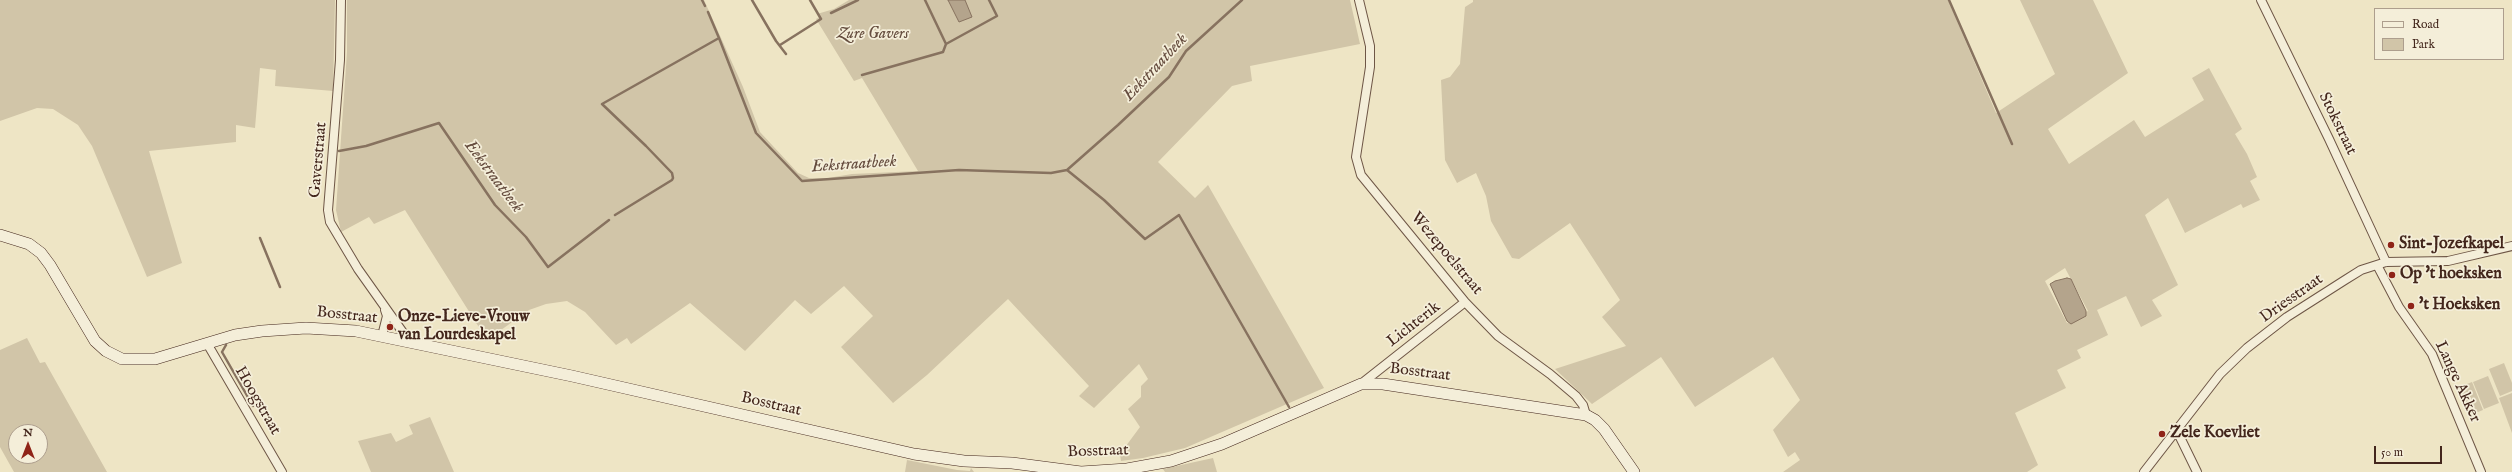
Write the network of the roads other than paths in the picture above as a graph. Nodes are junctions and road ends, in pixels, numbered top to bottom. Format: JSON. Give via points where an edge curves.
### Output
{"nodes":[{"id":1,"x":341,"y":0,"type":"edge"},
{"id":2,"x":1359,"y":0,"type":"edge"},
{"id":3,"x":2261,"y":0,"type":"edge"},
{"id":4,"x":0,"y":235,"type":"edge"},
{"id":5,"x":2512,"y":246,"type":"edge"},
{"id":6,"x":2386,"y":262,"type":"junction"},
{"id":7,"x":2377,"y":265,"type":"junction"},
{"id":8,"x":1465,"y":302,"type":"junction"},
{"id":9,"x":384,"y":306,"type":"junction"},
{"id":10,"x":382,"y":336,"type":"junction"},
{"id":11,"x":409,"y":341,"type":"junction"},
{"id":12,"x":208,"y":345,"type":"junction"},
{"id":13,"x":1361,"y":384,"type":"junction"},
{"id":14,"x":1586,"y":415,"type":"junction"},
{"id":15,"x":2177,"y":431,"type":"junction"},
{"id":16,"x":282,"y":472,"type":"edge"},
{"id":17,"x":1634,"y":472,"type":"edge"},
{"id":18,"x":2144,"y":472,"type":"edge"},
{"id":19,"x":2197,"y":472,"type":"edge"},
{"id":20,"x":2481,"y":472,"type":"edge"}],
"edges":[{"from":1,"to":9,"type":"street","name":"Gaverstraat","via":[[340,60],[328,210],[330,222],[338,238]]},
{"from":2,"to":8,"type":"street","name":"Wezepoelstraat","via":[[1370,46],[1370,67],[1356,157],[1361,175]]},
{"from":3,"to":6,"type":"street","name":"Stokstraat"},
{"from":4,"to":12,"type":"street","name":"Bosstraat","via":[[29,244],[40,253],[50,265],[95,341],[106,351],[122,359],[143,360]]},
{"from":5,"to":6,"type":"street","name":"Driesstraat","via":[[2448,261]]},
{"from":6,"to":7,"type":"street","name":"Driesstraat"},
{"from":7,"to":15,"type":"street","name":"Driesstraat","via":[[2361,270],[2287,317],[2247,348],[2220,374]]},
{"from":7,"to":20,"type":"street","name":"Lange Akker","via":[[2399,307],[2432,354]]},
{"from":8,"to":13,"type":"street","name":"Lichterik"},
{"from":8,"to":14,"type":"street","name":"Wezepoelstraat","via":[[1498,336],[1576,396],[1583,405]]},
{"from":9,"to":10,"type":"street","via":[[387,316]]},
{"from":9,"to":11,"type":"street","name":"Gaverstraat"},
{"from":10,"to":11,"type":"street","name":"Bosstraat"},
{"from":10,"to":12,"type":"street","name":"Bosstraat","via":[[351,330],[306,328],[235,335]]},
{"from":11,"to":13,"type":"street","name":"Bosstraat","via":[[914,454],[1082,472],[1127,469],[1171,461],[1222,444]]},
{"from":12,"to":16,"type":"street","name":"Hoogstraat"},
{"from":13,"to":14,"type":"street","name":"Bosstraat","via":[[1425,389]]},
{"from":14,"to":17,"type":"street","name":"Wezepoelstraat","via":[[1604,430]]},
{"from":15,"to":18,"type":"street","name":"Driesstraat"},
{"from":15,"to":19,"type":"street"}]}
